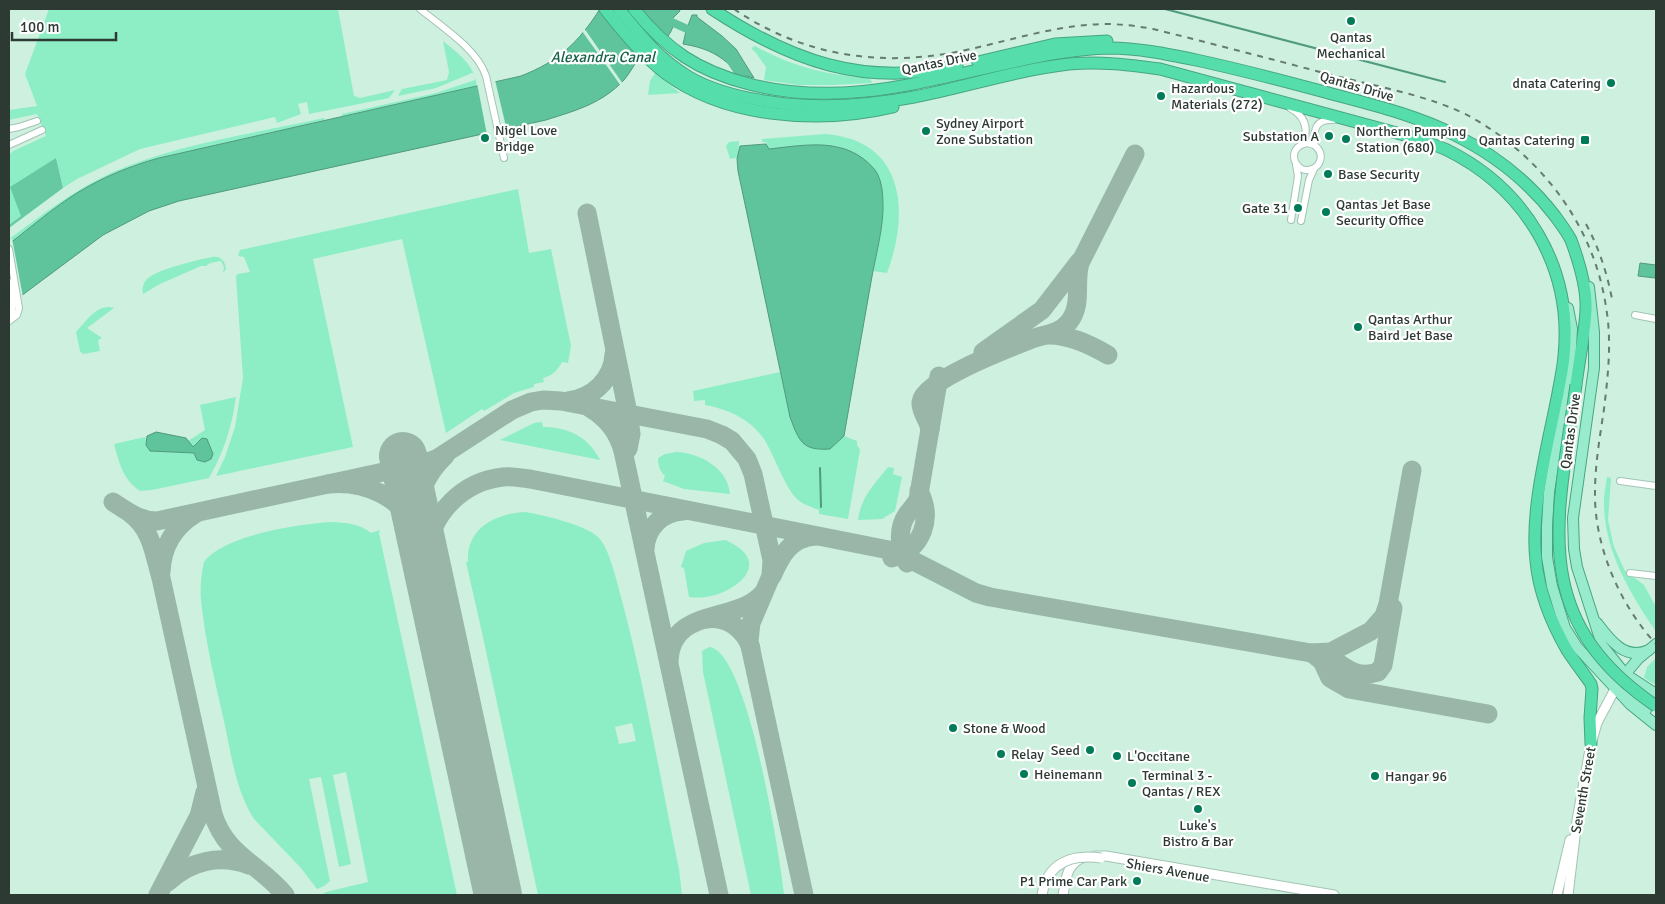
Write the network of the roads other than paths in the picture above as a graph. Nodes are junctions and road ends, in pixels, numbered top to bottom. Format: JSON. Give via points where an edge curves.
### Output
{"nodes":[{"id":1,"x":420,"y":9,"type":"edge"},
{"id":2,"x":606,"y":9,"type":"edge"},
{"id":3,"x":618,"y":9,"type":"edge"},
{"id":4,"x":634,"y":9,"type":"edge"},
{"id":5,"x":712,"y":9,"type":"edge"},
{"id":6,"x":1186,"y":58,"type":"junction"},
{"id":7,"x":1273,"y":100,"type":"junction"},
{"id":8,"x":808,"y":105,"type":"junction"},
{"id":9,"x":37,"y":121,"type":"dead end"},
{"id":10,"x":1350,"y":121,"type":"junction"},
{"id":11,"x":9,"y":129,"type":"edge"},
{"id":12,"x":42,"y":130,"type":"dead end"},
{"id":13,"x":9,"y":144,"type":"edge"},
{"id":14,"x":1303,"y":144,"type":"junction"},
{"id":15,"x":1314,"y":145,"type":"junction"},
{"id":16,"x":504,"y":158,"type":"dead end"},
{"id":17,"x":1296,"y":164,"type":"junction"},
{"id":18,"x":1315,"y":168,"type":"junction"},
{"id":19,"x":1570,"y":239,"type":"junction"},
{"id":20,"x":9,"y":249,"type":"edge"},
{"id":21,"x":1557,"y":276,"type":"junction"},
{"id":22,"x":9,"y":282,"type":"edge"},
{"id":23,"x":15,"y":302,"type":"junction"},
{"id":24,"x":1635,"y":315,"type":"dead end"},
{"id":25,"x":9,"y":316,"type":"edge"},
{"id":26,"x":1656,"y":319,"type":"edge"},
{"id":27,"x":9,"y":321,"type":"edge"},
{"id":28,"x":1620,"y":481,"type":"dead end"},
{"id":29,"x":1656,"y":486,"type":"edge"},
{"id":30,"x":1630,"y":573,"type":"dead end"},
{"id":31,"x":1656,"y":576,"type":"edge"},
{"id":32,"x":1595,"y":620,"type":"junction"},
{"id":33,"x":1652,"y":647,"type":"edge"},
{"id":34,"x":1625,"y":674,"type":"junction"},
{"id":35,"x":1612,"y":685,"type":"junction"},
{"id":36,"x":1656,"y":694,"type":"edge"},
{"id":37,"x":1656,"y":706,"type":"edge"},
{"id":38,"x":1656,"y":718,"type":"edge"},
{"id":39,"x":1656,"y":725,"type":"edge"},
{"id":40,"x":1591,"y":744,"type":"junction"},
{"id":41,"x":1577,"y":820,"type":"junction"},
{"id":42,"x":1042,"y":895,"type":"edge"},
{"id":43,"x":1063,"y":895,"type":"edge"},
{"id":44,"x":1314,"y":895,"type":"edge"},
{"id":45,"x":1334,"y":895,"type":"edge"},
{"id":46,"x":1557,"y":895,"type":"edge"},
{"id":47,"x":1568,"y":895,"type":"edge"}],
"edges":[{"from":1,"to":16,"type":"street","via":[[472,52],[482,66]]},
{"from":2,"to":8,"type":"highway","via":[[624,34],[651,61],[698,93],[760,111]]},
{"from":3,"to":8,"type":"highway","name":"Qantas Drive","via":[[643,39],[688,77],[753,100]]},
{"from":4,"to":8,"type":"highway","name":"Qantas Drive","via":[[667,44],[700,67]]},
{"from":5,"to":6,"type":"highway","via":[[759,37],[807,58],[837,68],[872,74],[945,69],[1055,44],[1087,41],[1126,42]]},
{"from":6,"to":8,"type":"highway","name":"Qantas Drive","via":[[1134,49],[1076,50],[870,91],[837,94]]},
{"from":6,"to":19,"type":"highway","name":"Qantas Drive","via":[[1364,103],[1457,135],[1486,152],[1521,180],[1548,208]]},
{"from":7,"to":8,"type":"highway","name":"Qantas Drive","via":[[1160,69],[1125,64],[1071,64],[1028,70],[884,102],[852,106]]},
{"from":7,"to":10,"type":"highway","name":"Qantas Drive"},
{"from":7,"to":14,"type":"street","via":[[1303,118],[1306,133]]},
{"from":9,"to":11,"type":"street"},
{"from":10,"to":15,"type":"street","via":[[1325,120],[1318,124]]},
{"from":10,"to":21,"type":"highway","name":"Qantas Drive","via":[[1448,150],[1496,183],[1520,205],[1533,223]]},
{"from":12,"to":13,"type":"street"},
{"from":14,"to":15,"type":"street"},
{"from":14,"to":17,"type":"street","via":[[1294,154]]},
{"from":15,"to":18,"type":"street","via":[[1321,158]]},
{"from":17,"to":18,"type":"street","via":[[1307,170]]},
{"from":17,"to":18,"type":"street","via":[[1298,176],[1291,217],[1302,218],[1308,180]]},
{"from":19,"to":32,"type":"main road","name":"Qantas Drive","via":[[1590,290],[1594,332],[1593,383],[1572,531],[1577,567]]},
{"from":19,"to":37,"type":"highway","bridge":true,"via":[[1586,308],[1558,520],[1561,570],[1569,604],[1587,640],[1623,681]]},
{"from":20,"to":23,"type":"street"},
{"from":21,"to":35,"type":"main road","via":[[1572,329],[1570,366],[1550,492],[1548,557],[1552,586],[1565,628],[1577,647]]},
{"from":21,"to":40,"type":"highway","name":"Qantas Drive","via":[[1564,310],[1564,357],[1534,536],[1540,586],[1551,618],[1568,651],[1591,684]]},
{"from":22,"to":23,"type":"street"},
{"from":23,"to":25,"type":"street"},
{"from":23,"to":27,"type":"street","via":[[18,313]]},
{"from":24,"to":26,"type":"street"},
{"from":28,"to":29,"type":"street"},
{"from":30,"to":31,"type":"street"},
{"from":32,"to":33,"type":"main road","via":[[1622,650],[1634,654]]},
{"from":32,"to":34,"type":"main road","name":"Qantas Drive","via":[[1602,645]]},
{"from":33,"to":34,"type":"main road"},
{"from":34,"to":35,"type":"main road"},
{"from":34,"to":36,"type":"main road","name":"Qantas Drive"},
{"from":34,"to":38,"type":"main road","via":[[1630,694]]},
{"from":35,"to":39,"type":"main road"},
{"from":35,"to":40,"type":"street","name":"Seventh Street"},
{"from":40,"to":41,"type":"street","name":"Seventh Street"},
{"from":41,"to":46,"type":"street"},
{"from":41,"to":47,"type":"street","name":"Seventh Street"},
{"from":42,"to":44,"type":"street","name":"Shiers Avenue","bridge":true,"via":[[1047,879],[1058,866],[1068,860],[1085,857]]},
{"from":43,"to":45,"type":"street","name":"Shiers Avenue","via":[[1068,870],[1074,862],[1086,857],[1106,856]]}]}
